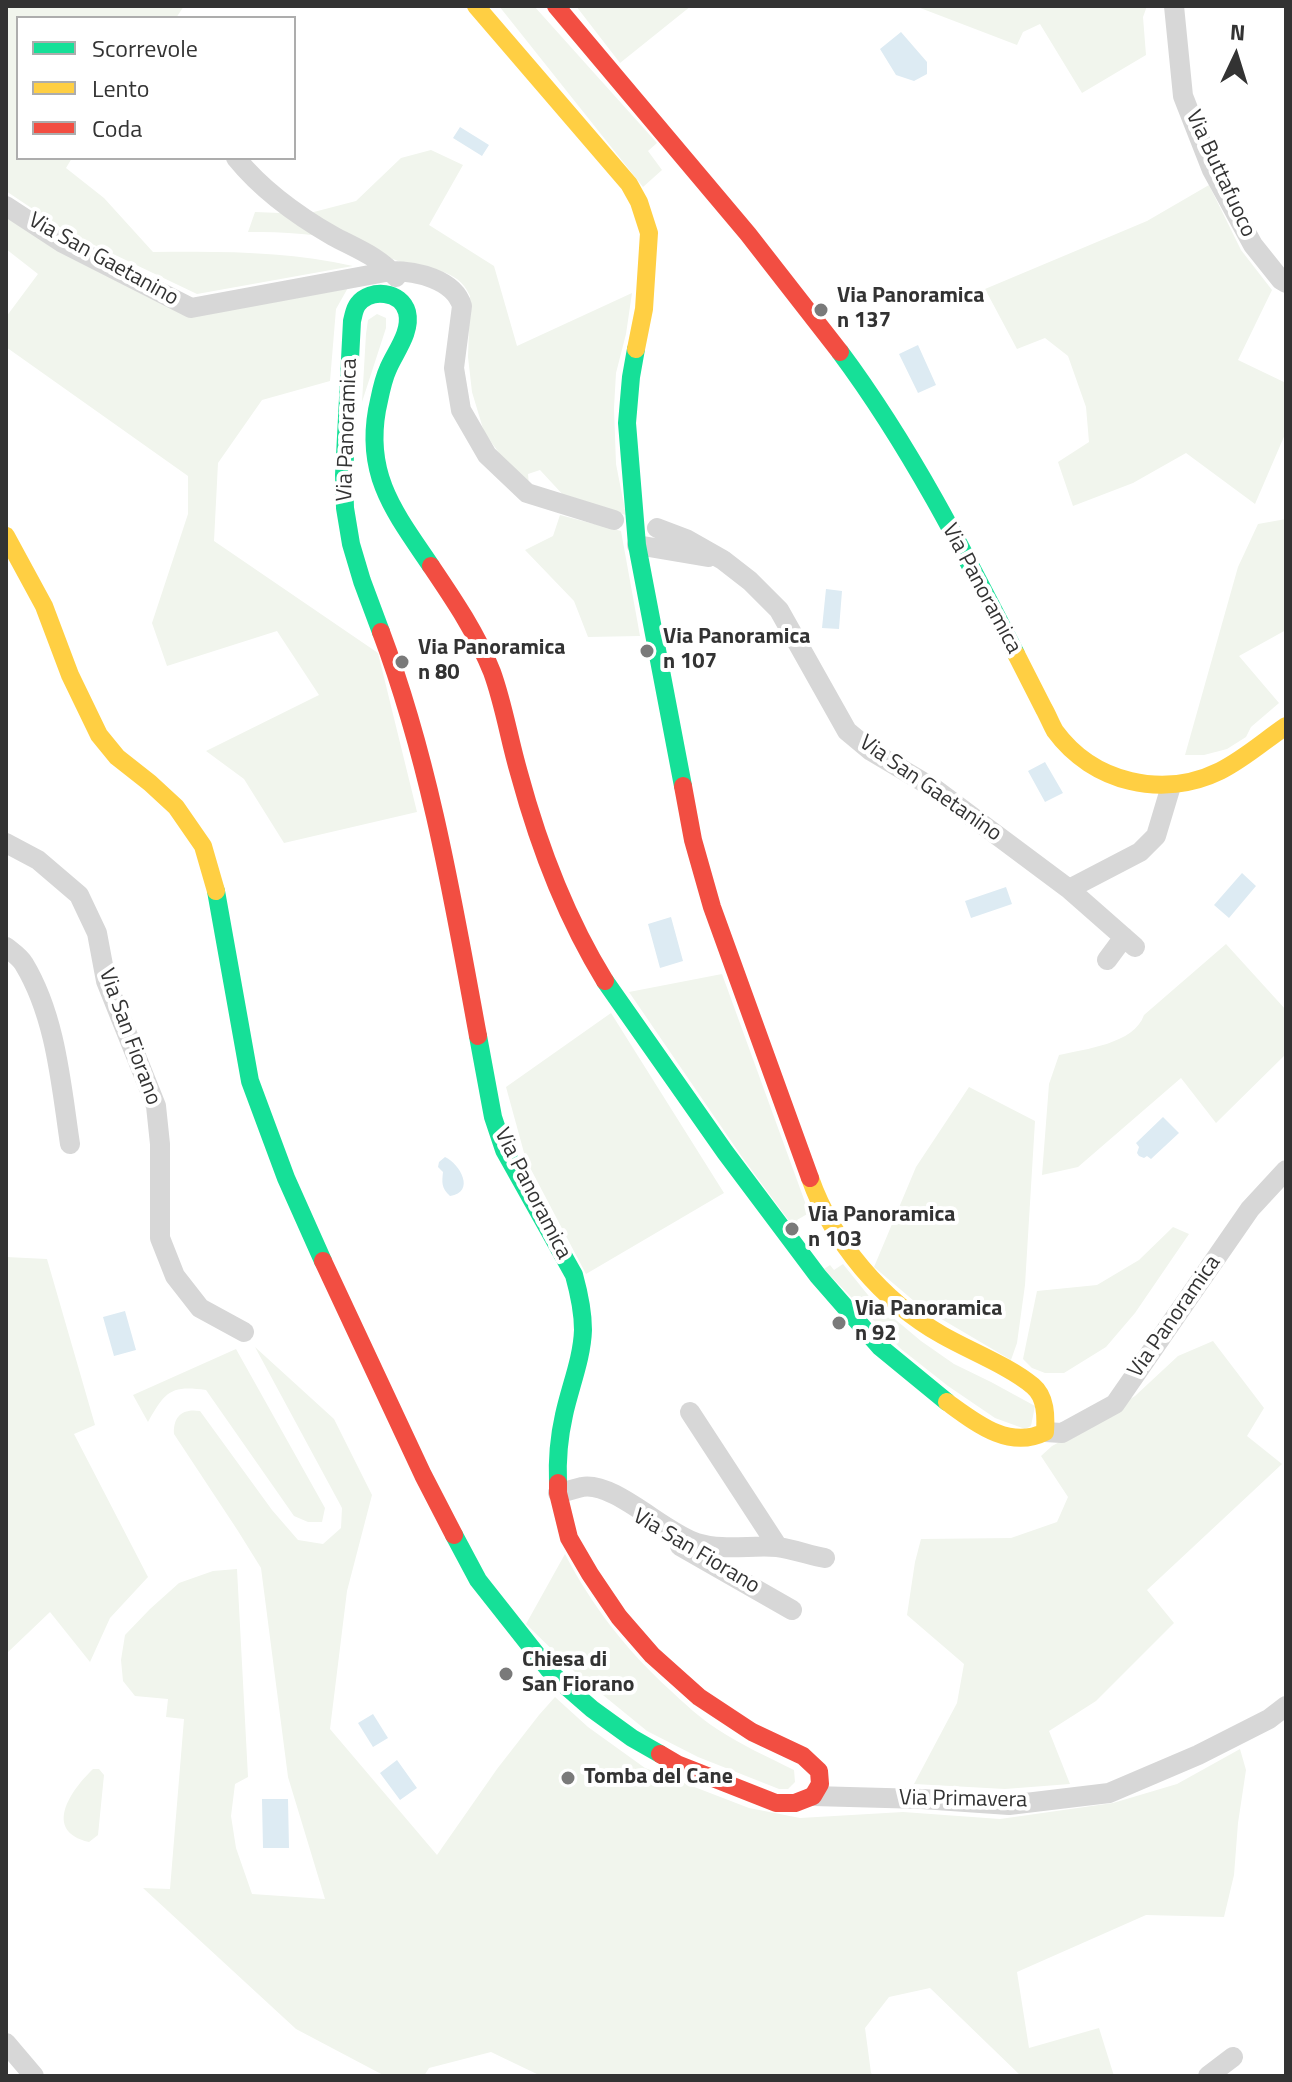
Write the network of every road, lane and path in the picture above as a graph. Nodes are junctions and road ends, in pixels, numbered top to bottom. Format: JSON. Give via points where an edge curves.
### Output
{"nodes":[{"id":1,"x":476,"y":6,"type":"edge"},
{"id":2,"x":556,"y":6,"type":"edge"},
{"id":3,"x":1174,"y":6,"type":"edge"},
{"id":4,"x":238,"y":160,"type":"edge"},
{"id":5,"x":6,"y":206,"type":"edge"},
{"id":6,"x":391,"y":271,"type":"junction"},
{"id":7,"x":1286,"y":283,"type":"edge"},
{"id":8,"x":400,"y":299,"type":"junction"},
{"id":9,"x":614,"y":520,"type":"dead end"},
{"id":10,"x":657,"y":528,"type":"dead end"},
{"id":11,"x":6,"y":536,"type":"edge"},
{"id":12,"x":637,"y":545,"type":"junction"},
{"id":13,"x":723,"y":560,"type":"junction"},
{"id":14,"x":1286,"y":726,"type":"edge"},
{"id":15,"x":1171,"y":786,"type":"junction"},
{"id":16,"x":6,"y":843,"type":"edge"},
{"id":17,"x":1069,"y":889,"type":"junction"},
{"id":18,"x":6,"y":947,"type":"edge"},
{"id":19,"x":1107,"y":960,"type":"dead end"},
{"id":20,"x":70,"y":1144,"type":"dead end"},
{"id":21,"x":1286,"y":1170,"type":"edge"},
{"id":22,"x":244,"y":1332,"type":"dead end"},
{"id":23,"x":690,"y":1412,"type":"dead end"},
{"id":24,"x":1045,"y":1432,"type":"junction"},
{"id":25,"x":602,"y":1491,"type":"junction"},
{"id":26,"x":558,"y":1493,"type":"junction"},
{"id":27,"x":778,"y":1547,"type":"junction"},
{"id":28,"x":825,"y":1558,"type":"dead end"},
{"id":29,"x":792,"y":1610,"type":"dead end"},
{"id":30,"x":1285,"y":1686,"type":"edge"},
{"id":31,"x":1285,"y":1707,"type":"edge"},
{"id":32,"x":813,"y":1796,"type":"junction"},
{"id":33,"x":6,"y":2043,"type":"edge"},
{"id":34,"x":1233,"y":2057,"type":"dead end"},
{"id":35,"x":34,"y":2076,"type":"edge"},
{"id":36,"x":1208,"y":2076,"type":"edge"}],
"edges":[{"from":1,"to":12,"type":"street","via":[[629,184],[649,233],[627,423]]},
{"from":2,"to":15,"type":"street","name":"Via Panoramica","via":[[778,269],[858,377],[938,506],[1055,730],[1096,767],[1146,785]]},
{"from":3,"to":7,"type":"street","name":"Via Buttafuoco","via":[[1183,96],[1212,170],[1253,245]]},
{"from":4,"to":6,"type":"street","name":"Via San Gaetanino","via":[[309,221]]},
{"from":5,"to":6,"type":"street","name":"Via San Gaetanino","via":[[61,242],[191,308]]},
{"from":6,"to":8,"type":"street","via":[[402,287]]},
{"from":6,"to":9,"type":"street","name":"Via San Gaetanino","via":[[438,280],[460,297],[454,368],[461,410],[487,455],[527,493]]},
{"from":8,"to":24,"type":"street","name":"Via Panoramica","via":[[408,321],[380,397],[375,436],[387,500],[486,659],[521,785],[570,920],[639,1031],[728,1157],[869,1336],[981,1425],[1029,1440]]},
{"from":8,"to":26,"type":"street","name":"Via Panoramica","via":[[376,293],[355,308],[345,508],[362,581],[421,757],[493,1117],[504,1150],[574,1275],[580,1298],[583,1331],[557,1461]]},
{"from":10,"to":13,"type":"street","name":"Via San Gaetanino"},
{"from":11,"to":32,"type":"street","via":[[44,606],[99,735],[176,807],[203,846],[250,1081],[281,1164],[335,1291],[478,1580],[553,1675],[632,1738],[677,1764],[776,1803]]},
{"from":12,"to":13,"type":"street","name":"Via San Gaetanino"},
{"from":12,"to":24,"type":"street","via":[[693,840],[712,907],[819,1203],[865,1272],[897,1303],[1035,1388],[1047,1415]]},
{"from":13,"to":17,"type":"street","name":"Via San Gaetanino","via":[[779,610],[847,731]]},
{"from":14,"to":15,"type":"street","via":[[1221,770]]},
{"from":15,"to":17,"type":"street","via":[[1149,844]]},
{"from":16,"to":22,"type":"street","name":"Via San Fiorano","via":[[38,860],[79,895],[97,933],[106,981],[156,1106],[160,1238],[175,1276],[200,1308]]},
{"from":17,"to":19,"type":"street","name":"Via San Gaetanino","via":[[1130,942]]},
{"from":18,"to":20,"type":"street","via":[[22,961],[47,1020]]},
{"from":21,"to":24,"type":"street","name":"Via Panoramica","via":[[1250,1209],[1115,1404],[1062,1433]]},
{"from":23,"to":27,"type":"street"},
{"from":25,"to":26,"type":"street","name":"Via San Fiorano","via":[[582,1487]]},
{"from":25,"to":27,"type":"street","name":"Via San Fiorano","via":[[696,1543]]},
{"from":25,"to":29,"type":"street","name":"Via San Fiorano","via":[[654,1531]]},
{"from":26,"to":32,"type":"street","name":"Via Panoramica","via":[[569,1538],[619,1617],[699,1697],[752,1732],[803,1756],[819,1771],[820,1784]]},
{"from":27,"to":28,"type":"street","name":"Via San Fiorano"},
{"from":30,"to":31,"type":"street","name":"Via Primavera"},
{"from":31,"to":32,"type":"street","name":"Via Primavera","via":[[1198,1755],[1109,1793],[1009,1805]]},
{"from":33,"to":35,"type":"street"},
{"from":34,"to":36,"type":"street"}]}
